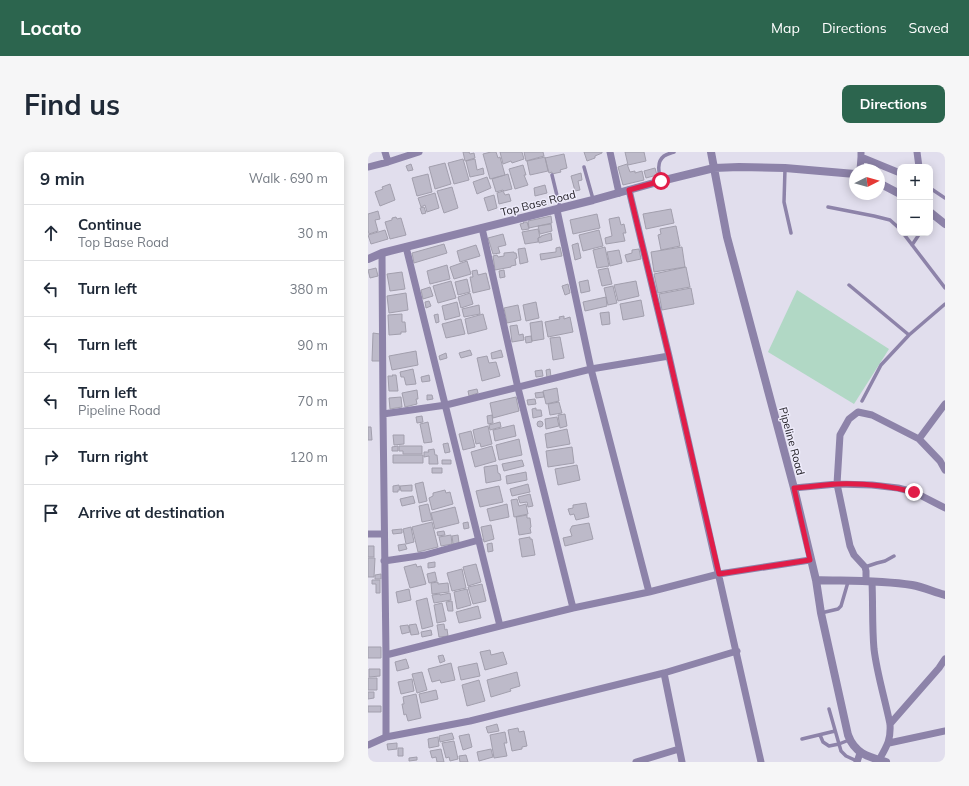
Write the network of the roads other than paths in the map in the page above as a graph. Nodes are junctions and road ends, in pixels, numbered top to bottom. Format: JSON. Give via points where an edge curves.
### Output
{"nodes":[{"id":1,"x":385,"y":152,"type":"edge"},
{"id":2,"x":419,"y":152,"type":"edge"},
{"id":3,"x":610,"y":152,"type":"edge"},
{"id":4,"x":674,"y":152,"type":"edge"},
{"id":5,"x":711,"y":152,"type":"edge"},
{"id":6,"x":917,"y":152,"type":"edge"},
{"id":7,"x":861,"y":154,"type":"edge"},
{"id":8,"x":388,"y":162,"type":"junction"},
{"id":9,"x":860,"y":164,"type":"edge"},
{"id":10,"x":919,"y":164,"type":"edge"},
{"id":11,"x":368,"y":167,"type":"edge"},
{"id":12,"x":584,"y":167,"type":"dead end"},
{"id":13,"x":714,"y":168,"type":"junction"},
{"id":14,"x":785,"y":168,"type":"junction"},
{"id":15,"x":897,"y":172,"type":"edge"},
{"id":16,"x":849,"y":173,"type":"edge"},
{"id":17,"x":552,"y":175,"type":"dead end"},
{"id":18,"x":661,"y":181,"type":"junction"},
{"id":19,"x":885,"y":186,"type":"edge"},
{"id":20,"x":629,"y":190,"type":"junction"},
{"id":21,"x":933,"y":190,"type":"edge"},
{"id":22,"x":897,"y":192,"type":"edge"},
{"id":23,"x":619,"y":193,"type":"junction"},
{"id":24,"x":945,"y":198,"type":"edge"},
{"id":25,"x":593,"y":200,"type":"junction"},
{"id":26,"x":828,"y":207,"type":"dead end"},
{"id":27,"x":559,"y":209,"type":"junction"},
{"id":28,"x":933,"y":217,"type":"edge"},
{"id":29,"x":945,"y":224,"type":"edge"},
{"id":30,"x":897,"y":226,"type":"edge"},
{"id":31,"x":482,"y":228,"type":"junction"},
{"id":32,"x":791,"y":233,"type":"dead end"},
{"id":33,"x":905,"y":236,"type":"edge"},
{"id":34,"x":918,"y":236,"type":"edge"},
{"id":35,"x":912,"y":245,"type":"junction"},
{"id":36,"x":406,"y":247,"type":"junction"},
{"id":37,"x":382,"y":253,"type":"junction"},
{"id":38,"x":368,"y":259,"type":"edge"},
{"id":39,"x":849,"y":285,"type":"dead end"},
{"id":40,"x":945,"y":288,"type":"edge"},
{"id":41,"x":945,"y":304,"type":"edge"},
{"id":42,"x":909,"y":335,"type":"junction"},
{"id":43,"x":669,"y":356,"type":"junction"},
{"id":44,"x":591,"y":369,"type":"junction"},
{"id":45,"x":518,"y":388,"type":"junction"},
{"id":46,"x":862,"y":401,"type":"dead end"},
{"id":47,"x":945,"y":404,"type":"edge"},
{"id":48,"x":446,"y":405,"type":"junction"},
{"id":49,"x":383,"y":414,"type":"junction"},
{"id":50,"x":919,"y":439,"type":"junction"},
{"id":51,"x":945,"y":470,"type":"edge"},
{"id":52,"x":837,"y":484,"type":"junction"},
{"id":53,"x":794,"y":488,"type":"junction"},
{"id":54,"x":945,"y":508,"type":"edge"},
{"id":55,"x":368,"y":534,"type":"edge"},
{"id":56,"x":384,"y":534,"type":"junction"},
{"id":57,"x":479,"y":540,"type":"junction"},
{"id":58,"x":894,"y":556,"type":"dead end"},
{"id":59,"x":810,"y":560,"type":"junction"},
{"id":60,"x":384,"y":561,"type":"junction"},
{"id":61,"x":865,"y":567,"type":"junction"},
{"id":62,"x":719,"y":574,"type":"junction"},
{"id":63,"x":816,"y":580,"type":"junction"},
{"id":64,"x":848,"y":581,"type":"junction"},
{"id":65,"x":869,"y":581,"type":"junction"},
{"id":66,"x":649,"y":592,"type":"junction"},
{"id":67,"x":945,"y":595,"type":"edge"},
{"id":68,"x":573,"y":608,"type":"junction"},
{"id":69,"x":821,"y":612,"type":"junction"},
{"id":70,"x":500,"y":626,"type":"junction"},
{"id":71,"x":736,"y":651,"type":"junction"},
{"id":72,"x":386,"y":655,"type":"junction"},
{"id":73,"x":945,"y":659,"type":"edge"},
{"id":74,"x":664,"y":673,"type":"junction"},
{"id":75,"x":829,"y":709,"type":"dead end"},
{"id":76,"x":890,"y":724,"type":"junction"},
{"id":77,"x":835,"y":731,"type":"junction"},
{"id":78,"x":945,"y":731,"type":"edge"},
{"id":79,"x":820,"y":735,"type":"junction"},
{"id":80,"x":386,"y":737,"type":"junction"},
{"id":81,"x":802,"y":739,"type":"dead end"},
{"id":82,"x":850,"y":740,"type":"junction"},
{"id":83,"x":839,"y":744,"type":"junction"},
{"id":84,"x":889,"y":744,"type":"junction"},
{"id":85,"x":368,"y":745,"type":"edge"},
{"id":86,"x":679,"y":749,"type":"junction"},
{"id":87,"x":860,"y":753,"type":"junction"},
{"id":88,"x":857,"y":761,"type":"edge"},
{"id":89,"x":882,"y":761,"type":"edge"},
{"id":90,"x":636,"y":762,"type":"edge"},
{"id":91,"x":682,"y":762,"type":"edge"},
{"id":92,"x":761,"y":762,"type":"edge"}],
"edges":[{"from":1,"to":8,"type":"street"},
{"from":2,"to":8,"type":"street"},
{"from":3,"to":23,"type":"street"},
{"from":4,"to":18,"type":"lane","via":[[661,159]]},
{"from":5,"to":13,"type":"street","name":"Pipeline Road"},
{"from":6,"to":10,"type":"street"},
{"from":7,"to":9,"type":"street"},
{"from":7,"to":15,"type":"street"},
{"from":8,"to":11,"type":"street"},
{"from":12,"to":25,"type":"lane"},
{"from":13,"to":14,"type":"street","name":"Top Base Road"},
{"from":13,"to":18,"type":"street","name":"Top Base Road"},
{"from":13,"to":53,"type":"street","name":"Pipeline Road","via":[[727,237]]},
{"from":14,"to":16,"type":"street","name":"Top Base Road"},
{"from":14,"to":32,"type":"lane","via":[[784,202]]},
{"from":17,"to":27,"type":"lane"},
{"from":18,"to":20,"type":"street","name":"Top Base Road"},
{"from":19,"to":22,"type":"street"},
{"from":20,"to":23,"type":"street","name":"Top Base Road"},
{"from":20,"to":43,"type":"street"},
{"from":21,"to":24,"type":"lane"},
{"from":23,"to":25,"type":"street","name":"Top Base Road"},
{"from":25,"to":27,"type":"street","name":"Top Base Road"},
{"from":26,"to":30,"type":"lane","via":[[890,220]]},
{"from":27,"to":31,"type":"street","name":"Top Base Road"},
{"from":27,"to":44,"type":"street"},
{"from":28,"to":29,"type":"street"},
{"from":31,"to":36,"type":"street","name":"Top Base Road"},
{"from":31,"to":45,"type":"street"},
{"from":33,"to":35,"type":"lane"},
{"from":34,"to":35,"type":"lane"},
{"from":35,"to":40,"type":"lane"},
{"from":36,"to":37,"type":"street","name":"Top Base Road"},
{"from":36,"to":48,"type":"street"},
{"from":37,"to":38,"type":"street","name":"Top Base Road"},
{"from":37,"to":49,"type":"street"},
{"from":39,"to":42,"type":"lane"},
{"from":41,"to":42,"type":"lane"},
{"from":42,"to":46,"type":"lane","via":[[881,365]]},
{"from":43,"to":44,"type":"street"},
{"from":43,"to":62,"type":"street"},
{"from":44,"to":45,"type":"street"},
{"from":44,"to":66,"type":"street"},
{"from":45,"to":48,"type":"street"},
{"from":45,"to":68,"type":"street"},
{"from":47,"to":50,"type":"street"},
{"from":48,"to":49,"type":"street"},
{"from":48,"to":57,"type":"street"},
{"from":49,"to":56,"type":"street"},
{"from":50,"to":51,"type":"street"},
{"from":50,"to":52,"type":"street","via":[[872,415],[858,412],[849,419],[840,435]]},
{"from":52,"to":53,"type":"street"},
{"from":52,"to":54,"type":"street","via":[[898,488],[914,492]]},
{"from":52,"to":61,"type":"street","via":[[850,546]]},
{"from":53,"to":59,"type":"street","name":"Pipeline Road"},
{"from":55,"to":56,"type":"street"},
{"from":56,"to":60,"type":"street"},
{"from":57,"to":60,"type":"street","via":[[425,554]]},
{"from":57,"to":70,"type":"street"},
{"from":58,"to":61,"type":"lane"},
{"from":59,"to":62,"type":"street"},
{"from":59,"to":63,"type":"street","name":"Pipeline Road"},
{"from":60,"to":72,"type":"street"},
{"from":61,"to":65,"type":"street"},
{"from":62,"to":66,"type":"street"},
{"from":62,"to":71,"type":"street"},
{"from":63,"to":64,"type":"street"},
{"from":63,"to":69,"type":"street","name":"Pipeline Road"},
{"from":64,"to":65,"type":"street"},
{"from":64,"to":69,"type":"lane","via":[[841,606],[838,609]]},
{"from":65,"to":67,"type":"street","via":[[911,585]]},
{"from":65,"to":76,"type":"street","via":[[874,649]]},
{"from":66,"to":68,"type":"street"},
{"from":68,"to":70,"type":"street"},
{"from":69,"to":82,"type":"street","name":"Pipeline Road"},
{"from":70,"to":72,"type":"street"},
{"from":71,"to":74,"type":"street"},
{"from":71,"to":92,"type":"street"},
{"from":72,"to":80,"type":"street"},
{"from":73,"to":76,"type":"street"},
{"from":74,"to":80,"type":"street","via":[[470,721]]},
{"from":74,"to":86,"type":"street"},
{"from":75,"to":77,"type":"lane"},
{"from":76,"to":84,"type":"street"},
{"from":77,"to":79,"type":"lane"},
{"from":77,"to":83,"type":"lane"},
{"from":78,"to":84,"type":"street"},
{"from":79,"to":81,"type":"lane"},
{"from":79,"to":83,"type":"lane","via":[[823,742],[829,746]]},
{"from":80,"to":85,"type":"street"},
{"from":82,"to":83,"type":"lane"},
{"from":82,"to":87,"type":"street","name":"Pipeline Road"},
{"from":83,"to":88,"type":"lane","via":[[844,754]]},
{"from":84,"to":89,"type":"street"},
{"from":86,"to":90,"type":"street"},
{"from":86,"to":91,"type":"street"},
{"from":87,"to":88,"type":"street"},
{"from":87,"to":89,"type":"street"}]}
